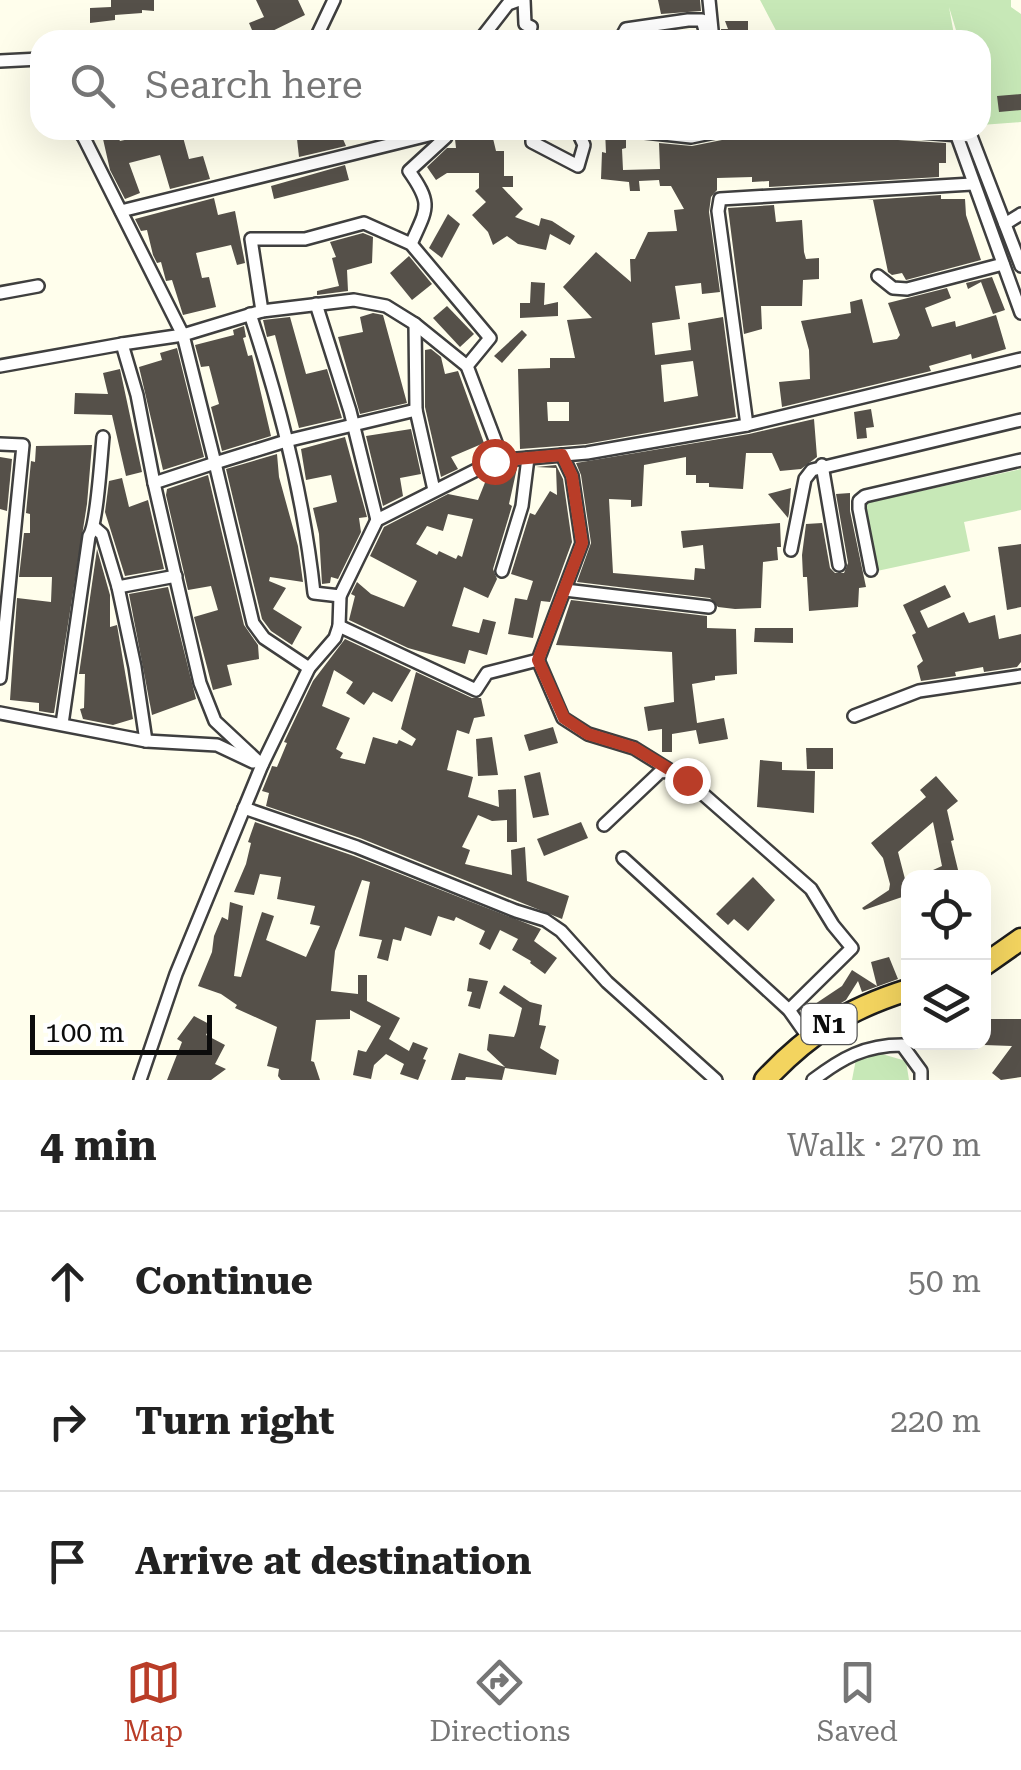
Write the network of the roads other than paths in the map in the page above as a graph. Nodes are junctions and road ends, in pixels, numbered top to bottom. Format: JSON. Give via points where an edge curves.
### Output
{"nodes":[{"id":1,"x":334,"y":0,"type":"edge"},
{"id":2,"x":522,"y":0,"type":"edge"},
{"id":3,"x":709,"y":0,"type":"edge"},
{"id":4,"x":320,"y":30,"type":"edge"},
{"id":5,"x":488,"y":30,"type":"edge"},
{"id":6,"x":530,"y":30,"type":"edge"},
{"id":7,"x":626,"y":30,"type":"edge"},
{"id":8,"x":705,"y":30,"type":"edge"},
{"id":9,"x":712,"y":30,"type":"edge"},
{"id":10,"x":30,"y":60,"type":"edge"},
{"id":11,"x":0,"y":61,"type":"edge"},
{"id":12,"x":85,"y":140,"type":"edge"},
{"id":13,"x":409,"y":140,"type":"edge"},
{"id":14,"x":444,"y":140,"type":"edge"},
{"id":15,"x":532,"y":140,"type":"edge"},
{"id":16,"x":582,"y":140,"type":"edge"},
{"id":17,"x":958,"y":140,"type":"edge"},
{"id":18,"x":973,"y":140,"type":"edge"},
{"id":19,"x":972,"y":184,"type":"junction"},
{"id":20,"x":121,"y":211,"type":"junction"},
{"id":21,"x":1021,"y":214,"type":"edge"},
{"id":22,"x":1005,"y":224,"type":"junction"},
{"id":23,"x":410,"y":244,"type":"junction"},
{"id":24,"x":1003,"y":264,"type":"junction"},
{"id":25,"x":1021,"y":266,"type":"edge"},
{"id":26,"x":878,"y":276,"type":"dead end"},
{"id":27,"x":1015,"y":276,"type":"edge"},
{"id":28,"x":38,"y":286,"type":"dead end"},
{"id":29,"x":0,"y":293,"type":"edge"},
{"id":30,"x":316,"y":304,"type":"junction"},
{"id":31,"x":256,"y":313,"type":"junction"},
{"id":32,"x":1021,"y":313,"type":"edge"},
{"id":33,"x":415,"y":324,"type":"junction"},
{"id":34,"x":183,"y":335,"type":"junction"},
{"id":35,"x":122,"y":344,"type":"junction"},
{"id":36,"x":1021,"y":359,"type":"edge"},
{"id":37,"x":0,"y":366,"type":"edge"},
{"id":38,"x":467,"y":366,"type":"junction"},
{"id":39,"x":416,"y":410,"type":"junction"},
{"id":40,"x":1021,"y":420,"type":"edge"},
{"id":41,"x":353,"y":425,"type":"junction"},
{"id":42,"x":747,"y":425,"type":"junction"},
{"id":43,"x":103,"y":437,"type":"dead end"},
{"id":44,"x":286,"y":441,"type":"junction"},
{"id":45,"x":0,"y":444,"type":"edge"},
{"id":46,"x":562,"y":455,"type":"junction"},
{"id":47,"x":528,"y":458,"type":"junction"},
{"id":48,"x":1021,"y":460,"type":"edge"},
{"id":49,"x":494,"y":461,"type":"junction"},
{"id":50,"x":215,"y":463,"type":"junction"},
{"id":51,"x":822,"y":465,"type":"junction"},
{"id":52,"x":154,"y":483,"type":"junction"},
{"id":53,"x":434,"y":490,"type":"junction"},
{"id":54,"x":377,"y":520,"type":"junction"},
{"id":55,"x":95,"y":528,"type":"junction"},
{"id":56,"x":791,"y":550,"type":"dead end"},
{"id":57,"x":839,"y":565,"type":"dead end"},
{"id":58,"x":870,"y":570,"type":"dead end"},
{"id":59,"x":502,"y":571,"type":"dead end"},
{"id":60,"x":176,"y":576,"type":"junction"},
{"id":61,"x":118,"y":587,"type":"junction"},
{"id":62,"x":565,"y":590,"type":"junction"},
{"id":63,"x":340,"y":596,"type":"junction"},
{"id":64,"x":709,"y":607,"type":"dead end"},
{"id":65,"x":339,"y":626,"type":"junction"},
{"id":66,"x":538,"y":660,"type":"junction"},
{"id":67,"x":309,"y":668,"type":"junction"},
{"id":68,"x":1021,"y":676,"type":"edge"},
{"id":69,"x":0,"y":678,"type":"edge"},
{"id":70,"x":0,"y":712,"type":"edge"},
{"id":71,"x":854,"y":716,"type":"dead end"},
{"id":72,"x":62,"y":724,"type":"junction"},
{"id":73,"x":146,"y":741,"type":"junction"},
{"id":74,"x":262,"y":766,"type":"junction"},
{"id":75,"x":670,"y":771,"type":"junction"},
{"id":76,"x":244,"y":808,"type":"junction"},
{"id":77,"x":604,"y":826,"type":"dead end"},
{"id":78,"x":623,"y":858,"type":"dead end"},
{"id":79,"x":1021,"y":938,"type":"edge"},
{"id":80,"x":991,"y":960,"type":"edge"},
{"id":81,"x":901,"y":992,"type":"edge"},
{"id":82,"x":788,"y":1010,"type":"junction"},
{"id":83,"x":808,"y":1037,"type":"junction"},
{"id":84,"x":140,"y":1080,"type":"edge"},
{"id":85,"x":716,"y":1080,"type":"edge"},
{"id":86,"x":764,"y":1080,"type":"edge"},
{"id":87,"x":813,"y":1080,"type":"edge"},
{"id":88,"x":921,"y":1080,"type":"edge"}],
"edges":[{"from":1,"to":4,"type":"street"},
{"from":2,"to":5,"type":"street","via":[[508,4]]},
{"from":2,"to":6,"type":"street"},
{"from":3,"to":9,"type":"street"},
{"from":7,"to":8,"type":"street","via":[[702,20]]},
{"from":10,"to":11,"type":"street"},
{"from":12,"to":20,"type":"street"},
{"from":13,"to":20,"type":"street"},
{"from":14,"to":23,"type":"street","via":[[409,171],[425,193]]},
{"from":15,"to":16,"type":"street","via":[[578,166]]},
{"from":17,"to":19,"type":"street"},
{"from":18,"to":22,"type":"street"},
{"from":19,"to":24,"type":"street"},
{"from":19,"to":42,"type":"street","via":[[720,199]]},
{"from":20,"to":34,"type":"street"},
{"from":21,"to":22,"type":"street"},
{"from":22,"to":25,"type":"street"},
{"from":23,"to":31,"type":"street","via":[[364,223],[305,239],[251,239]]},
{"from":23,"to":38,"type":"street","via":[[490,338]]},
{"from":24,"to":26,"type":"street","via":[[907,289]]},
{"from":24,"to":27,"type":"street"},
{"from":27,"to":32,"type":"street"},
{"from":28,"to":29,"type":"street"},
{"from":30,"to":31,"type":"street"},
{"from":30,"to":33,"type":"street","via":[[354,300],[386,306]]},
{"from":30,"to":41,"type":"street"},
{"from":31,"to":34,"type":"street"},
{"from":31,"to":44,"type":"street"},
{"from":33,"to":38,"type":"street"},
{"from":33,"to":39,"type":"street"},
{"from":34,"to":35,"type":"street"},
{"from":34,"to":50,"type":"street"},
{"from":35,"to":37,"type":"street"},
{"from":35,"to":52,"type":"street"},
{"from":36,"to":42,"type":"street"},
{"from":38,"to":49,"type":"street","via":[[500,453]]},
{"from":39,"to":41,"type":"street"},
{"from":39,"to":53,"type":"street"},
{"from":40,"to":51,"type":"street"},
{"from":41,"to":44,"type":"street"},
{"from":41,"to":54,"type":"street"},
{"from":42,"to":46,"type":"street"},
{"from":43,"to":55,"type":"street"},
{"from":44,"to":50,"type":"street"},
{"from":44,"to":63,"type":"street","via":[[314,594]]},
{"from":45,"to":69,"type":"street","via":[[24,445]]},
{"from":46,"to":47,"type":"street"},
{"from":46,"to":62,"type":"street","via":[[572,476],[582,543]]},
{"from":47,"to":49,"type":"street"},
{"from":47,"to":59,"type":"street"},
{"from":48,"to":58,"type":"street","via":[[865,496],[859,509]]},
{"from":49,"to":53,"type":"street"},
{"from":50,"to":52,"type":"street"},
{"from":50,"to":67,"type":"street","via":[[253,623]]},
{"from":51,"to":56,"type":"street","via":[[805,478]]},
{"from":51,"to":57,"type":"street"},
{"from":52,"to":60,"type":"street"},
{"from":53,"to":54,"type":"street"},
{"from":54,"to":63,"type":"street"},
{"from":55,"to":61,"type":"street"},
{"from":55,"to":72,"type":"street"},
{"from":60,"to":61,"type":"street"},
{"from":60,"to":74,"type":"street","via":[[215,721]]},
{"from":61,"to":73,"type":"street"},
{"from":62,"to":64,"type":"street"},
{"from":62,"to":66,"type":"street"},
{"from":63,"to":65,"type":"street"},
{"from":65,"to":66,"type":"street","via":[[476,690],[488,674]]},
{"from":65,"to":67,"type":"street"},
{"from":66,"to":75,"type":"street","via":[[564,718]]},
{"from":67,"to":74,"type":"street"},
{"from":68,"to":71,"type":"street","via":[[919,691]]},
{"from":70,"to":72,"type":"street"},
{"from":72,"to":73,"type":"street"},
{"from":73,"to":74,"type":"street","via":[[217,746]]},
{"from":74,"to":76,"type":"street"},
{"from":75,"to":77,"type":"street","via":[[660,772]]},
{"from":75,"to":82,"type":"street","via":[[811,889],[852,948]]},
{"from":76,"to":84,"type":"street"},
{"from":76,"to":85,"type":"street","via":[[544,920]]},
{"from":78,"to":82,"type":"street"},
{"from":79,"to":80,"type":"highway"},
{"from":81,"to":83,"type":"highway","number":"N1"},
{"from":82,"to":83,"type":"street"},
{"from":83,"to":86,"type":"highway","number":"N1"},
{"from":87,"to":88,"type":"street","via":[[852,1053],[881,1045],[902,1045]]}]}
